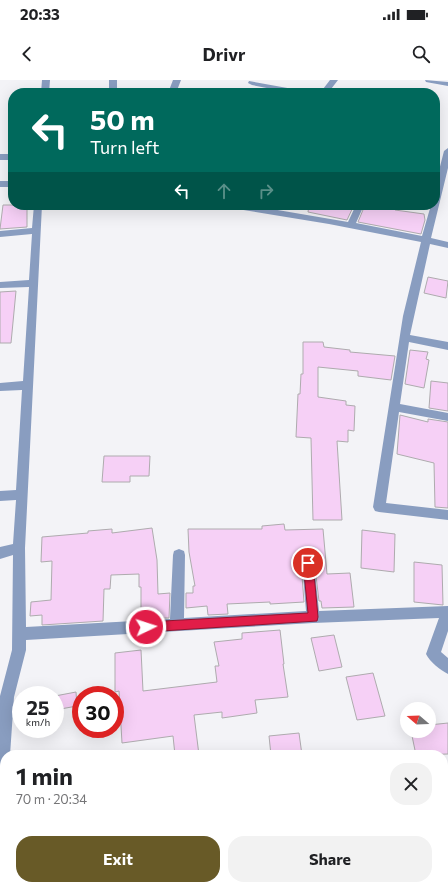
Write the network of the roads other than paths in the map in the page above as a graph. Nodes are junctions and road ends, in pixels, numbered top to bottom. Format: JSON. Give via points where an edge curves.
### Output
{"nodes":[{"id":1,"x":334,"y":80,"type":"edge"},
{"id":2,"x":429,"y":80,"type":"edge"},
{"id":3,"x":252,"y":81,"type":"edge"},
{"id":4,"x":448,"y":84,"type":"edge"},
{"id":5,"x":282,"y":88,"type":"edge"},
{"id":6,"x":328,"y":88,"type":"edge"},
{"id":7,"x":447,"y":156,"type":"edge"},
{"id":8,"x":440,"y":184,"type":"edge"},
{"id":9,"x":38,"y":210,"type":"edge"},
{"id":10,"x":261,"y":210,"type":"edge"},
{"id":11,"x":358,"y":210,"type":"edge"},
{"id":12,"x":434,"y":210,"type":"edge"},
{"id":13,"x":351,"y":225,"type":"junction"},
{"id":14,"x":37,"y":231,"type":"junction"},
{"id":15,"x":0,"y":234,"type":"edge"},
{"id":16,"x":426,"y":240,"type":"junction"},
{"id":17,"x":448,"y":245,"type":"edge"},
{"id":18,"x":35,"y":283,"type":"junction"},
{"id":19,"x":0,"y":285,"type":"edge"},
{"id":20,"x":405,"y":338,"type":"junction"},
{"id":21,"x":448,"y":346,"type":"edge"},
{"id":22,"x":29,"y":386,"type":"junction"},
{"id":23,"x":0,"y":387,"type":"edge"},
{"id":24,"x":394,"y":407,"type":"junction"},
{"id":25,"x":448,"y":417,"type":"edge"},
{"id":26,"x":23,"y":494,"type":"junction"},
{"id":27,"x":0,"y":496,"type":"edge"},
{"id":28,"x":448,"y":515,"type":"edge"},
{"id":29,"x":19,"y":548,"type":"junction"},
{"id":30,"x":0,"y":552,"type":"edge"},
{"id":31,"x":179,"y":555,"type":"dead end"},
{"id":32,"x":308,"y":563,"type":"dead end"},
{"id":33,"x":448,"y":612,"type":"edge"},
{"id":34,"x":313,"y":617,"type":"junction"},
{"id":35,"x":177,"y":625,"type":"junction"},
{"id":36,"x":20,"y":634,"type":"junction"},
{"id":37,"x":448,"y":667,"type":"edge"},
{"id":38,"x":5,"y":685,"type":"edge"},
{"id":39,"x":3,"y":750,"type":"edge"}],
"edges":[{"from":1,"to":6,"type":"street"},
{"from":2,"to":4,"type":"street"},
{"from":3,"to":5,"type":"street"},
{"from":7,"to":8,"type":"street"},
{"from":9,"to":14,"type":"street"},
{"from":10,"to":13,"type":"street"},
{"from":11,"to":13,"type":"street"},
{"from":12,"to":16,"type":"street"},
{"from":13,"to":16,"type":"street"},
{"from":14,"to":15,"type":"street"},
{"from":14,"to":18,"type":"street"},
{"from":16,"to":17,"type":"street"},
{"from":16,"to":20,"type":"street"},
{"from":18,"to":19,"type":"street"},
{"from":18,"to":22,"type":"street"},
{"from":20,"to":21,"type":"street"},
{"from":20,"to":24,"type":"street"},
{"from":22,"to":23,"type":"street"},
{"from":22,"to":26,"type":"street"},
{"from":24,"to":25,"type":"street"},
{"from":24,"to":28,"type":"street","via":[[379,507]]},
{"from":26,"to":27,"type":"street"},
{"from":26,"to":29,"type":"street"},
{"from":29,"to":30,"type":"street"},
{"from":29,"to":36,"type":"street"},
{"from":31,"to":35,"type":"street"},
{"from":32,"to":34,"type":"street"},
{"from":33,"to":34,"type":"street"},
{"from":33,"to":37,"type":"street","via":[[433,654]]},
{"from":34,"to":35,"type":"street"},
{"from":35,"to":36,"type":"street"},
{"from":36,"to":38,"type":"street","via":[[19,650]]},
{"from":38,"to":39,"type":"street","via":[[7,697]]}]}
